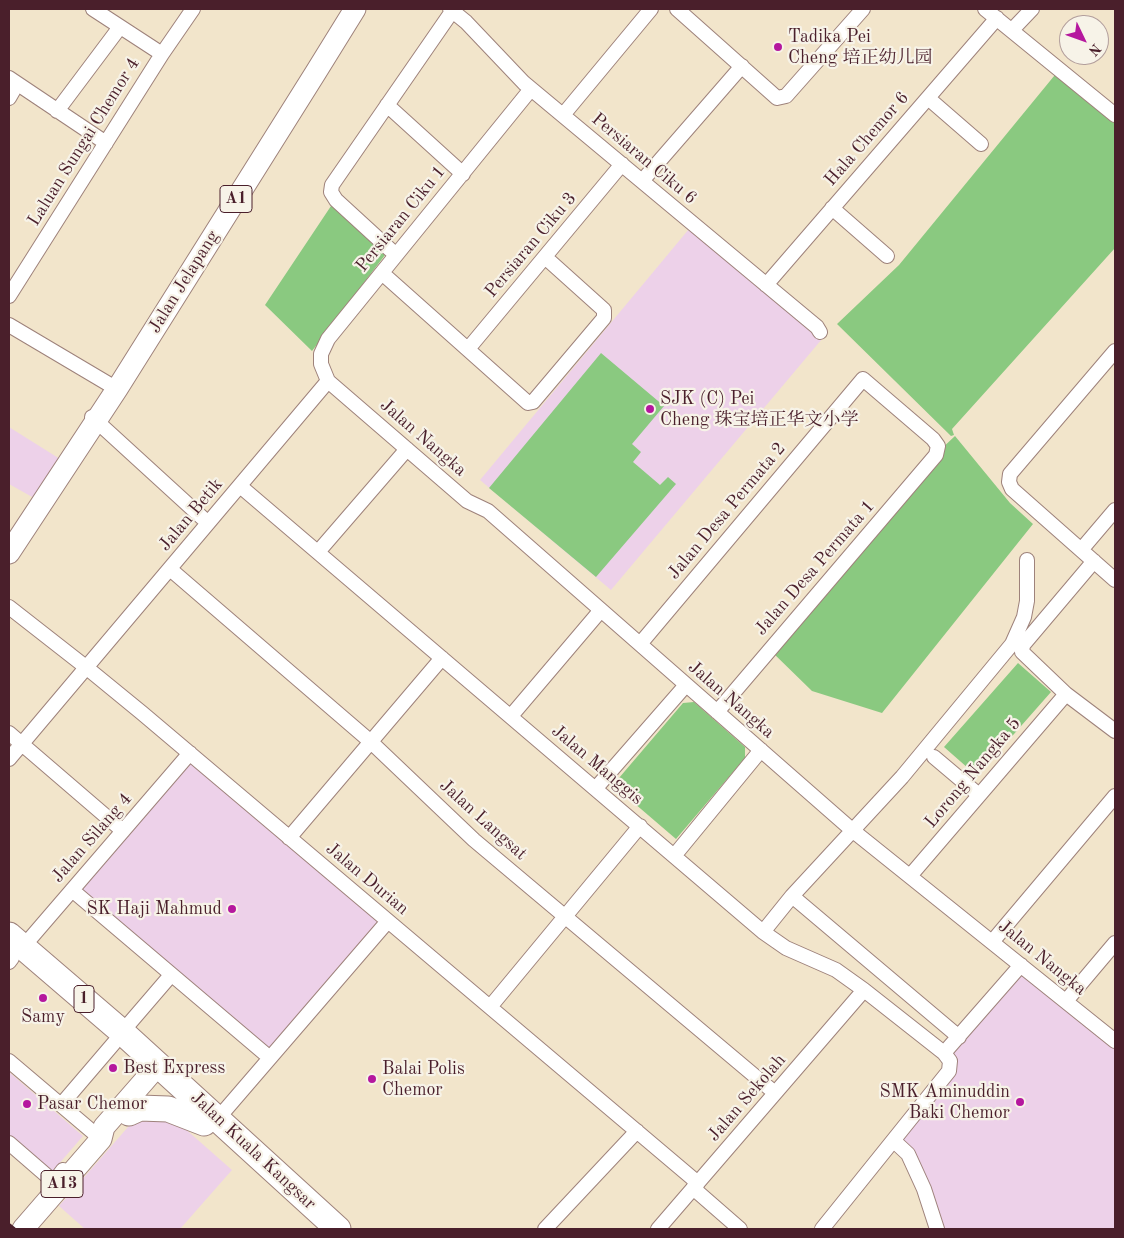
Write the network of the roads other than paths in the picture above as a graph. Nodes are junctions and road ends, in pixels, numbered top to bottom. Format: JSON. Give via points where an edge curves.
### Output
{"nodes":[{"id":1,"x":93,"y":9,"type":"edge"},
{"id":2,"x":193,"y":9,"type":"edge"},
{"id":3,"x":348,"y":9,"type":"edge"},
{"id":4,"x":354,"y":9,"type":"edge"},
{"id":5,"x":651,"y":9,"type":"edge"},
{"id":6,"x":677,"y":9,"type":"edge"},
{"id":7,"x":864,"y":9,"type":"edge"},
{"id":8,"x":985,"y":9,"type":"edge"},
{"id":9,"x":1032,"y":9,"type":"edge"},
{"id":10,"x":451,"y":10,"type":"edge"},
{"id":11,"x":997,"y":18,"type":"junction"},
{"id":12,"x":120,"y":27,"type":"junction"},
{"id":13,"x":1012,"y":30,"type":"junction"},
{"id":14,"x":162,"y":54,"type":"junction"},
{"id":15,"x":742,"y":66,"type":"junction"},
{"id":16,"x":13,"y":81,"type":"edge"},
{"id":17,"x":531,"y":89,"type":"junction"},
{"id":18,"x":9,"y":98,"type":"edge"},
{"id":19,"x":928,"y":98,"type":"junction"},
{"id":20,"x":387,"y":105,"type":"junction"},
{"id":21,"x":58,"y":111,"type":"junction"},
{"id":22,"x":563,"y":115,"type":"junction"},
{"id":23,"x":1115,"y":115,"type":"edge"},
{"id":24,"x":106,"y":143,"type":"junction"},
{"id":25,"x":981,"y":144,"type":"dead end"},
{"id":26,"x":622,"y":164,"type":"junction"},
{"id":27,"x":462,"y":174,"type":"junction"},
{"id":28,"x":642,"y":181,"type":"junction"},
{"id":29,"x":832,"y":208,"type":"junction"},
{"id":30,"x":396,"y":255,"type":"junction"},
{"id":31,"x":887,"y":256,"type":"dead end"},
{"id":32,"x":545,"y":257,"type":"junction"},
{"id":33,"x":382,"y":273,"type":"junction"},
{"id":34,"x":766,"y":285,"type":"junction"},
{"id":35,"x":9,"y":296,"type":"edge"},
{"id":36,"x":9,"y":325,"type":"edge"},
{"id":37,"x":820,"y":332,"type":"dead end"},
{"id":38,"x":468,"y":350,"type":"junction"},
{"id":39,"x":1115,"y":351,"type":"edge"},
{"id":40,"x":863,"y":379,"type":"joint"},
{"id":41,"x":328,"y":381,"type":"junction"},
{"id":42,"x":114,"y":387,"type":"junction"},
{"id":43,"x":94,"y":419,"type":"junction"},
{"id":44,"x":407,"y":449,"type":"junction"},
{"id":45,"x":240,"y":486,"type":"junction"},
{"id":46,"x":1115,"y":510,"type":"edge"},
{"id":47,"x":208,"y":523,"type":"junction"},
{"id":48,"x":9,"y":542,"type":"edge"},
{"id":49,"x":1081,"y":550,"type":"junction"},
{"id":50,"x":318,"y":552,"type":"junction"},
{"id":51,"x":9,"y":553,"type":"edge"},
{"id":52,"x":1027,"y":560,"type":"dead end"},
{"id":53,"x":1094,"y":561,"type":"junction"},
{"id":54,"x":170,"y":569,"type":"junction"},
{"id":55,"x":1115,"y":580,"type":"edge"},
{"id":56,"x":9,"y":607,"type":"edge"},
{"id":57,"x":601,"y":610,"type":"junction"},
{"id":58,"x":640,"y":644,"type":"junction"},
{"id":59,"x":442,"y":658,"type":"junction"},
{"id":60,"x":85,"y":670,"type":"junction"},
{"id":61,"x":686,"y":685,"type":"junction"},
{"id":62,"x":1066,"y":694,"type":"junction"},
{"id":63,"x":717,"y":712,"type":"junction"},
{"id":64,"x":511,"y":716,"type":"junction"},
{"id":65,"x":1115,"y":731,"type":"edge"},
{"id":66,"x":9,"y":733,"type":"edge"},
{"id":67,"x":371,"y":742,"type":"junction"},
{"id":68,"x":22,"y":744,"type":"junction"},
{"id":69,"x":761,"y":750,"type":"junction"},
{"id":70,"x":190,"y":753,"type":"junction"},
{"id":71,"x":934,"y":757,"type":"dead end"},
{"id":72,"x":9,"y":760,"type":"edge"},
{"id":73,"x":596,"y":788,"type":"junction"},
{"id":74,"x":979,"y":795,"type":"junction"},
{"id":75,"x":1115,"y":796,"type":"edge"},
{"id":76,"x":640,"y":826,"type":"junction"},
{"id":77,"x":852,"y":830,"type":"junction"},
{"id":78,"x":123,"y":831,"type":"junction"},
{"id":79,"x":289,"y":838,"type":"junction"},
{"id":80,"x":674,"y":856,"type":"junction"},
{"id":81,"x":910,"y":876,"type":"junction"},
{"id":82,"x":72,"y":890,"type":"junction"},
{"id":83,"x":792,"y":896,"type":"junction"},
{"id":84,"x":566,"y":917,"type":"junction"},
{"id":85,"x":388,"y":921,"type":"junction"},
{"id":86,"x":763,"y":932,"type":"junction"},
{"id":87,"x":992,"y":942,"type":"junction"},
{"id":88,"x":1115,"y":943,"type":"edge"},
{"id":89,"x":12,"y":951,"type":"edge"},
{"id":90,"x":1021,"y":965,"type":"junction"},
{"id":91,"x":171,"y":975,"type":"junction"},
{"id":92,"x":864,"y":990,"type":"junction"},
{"id":93,"x":1066,"y":1000,"type":"junction"},
{"id":94,"x":490,"y":1007,"type":"junction"},
{"id":95,"x":959,"y":1037,"type":"junction"},
{"id":96,"x":118,"y":1038,"type":"junction"},
{"id":97,"x":1115,"y":1041,"type":"edge"},
{"id":98,"x":947,"y":1057,"type":"junction"},
{"id":99,"x":270,"y":1058,"type":"junction"},
{"id":100,"x":9,"y":1061,"type":"edge"},
{"id":101,"x":158,"y":1072,"type":"junction"},
{"id":102,"x":776,"y":1093,"type":"junction"},
{"id":103,"x":61,"y":1105,"type":"junction"},
{"id":104,"x":129,"y":1114,"type":"junction"},
{"id":105,"x":210,"y":1123,"type":"junction"},
{"id":106,"x":637,"y":1131,"type":"junction"},
{"id":107,"x":98,"y":1136,"type":"junction"},
{"id":108,"x":894,"y":1140,"type":"junction"},
{"id":109,"x":9,"y":1143,"type":"edge"},
{"id":110,"x":696,"y":1185,"type":"junction"},
{"id":111,"x":23,"y":1229,"type":"edge"},
{"id":112,"x":319,"y":1229,"type":"edge"},
{"id":113,"x":338,"y":1229,"type":"edge"},
{"id":114,"x":545,"y":1229,"type":"edge"},
{"id":115,"x":658,"y":1229,"type":"edge"},
{"id":116,"x":740,"y":1229,"type":"edge"},
{"id":117,"x":822,"y":1229,"type":"edge"},
{"id":118,"x":937,"y":1229,"type":"edge"}],
"edges":[{"from":1,"to":12,"type":"street"},
{"from":2,"to":14,"type":"street","name":"Laluan Sungai Chemor 4"},
{"from":3,"to":42,"type":"main road","name":"Jalan Jelapang","number":"A1"},
{"from":4,"to":42,"type":"main road","name":"Jalan Jelapang","number":"A1"},
{"from":5,"to":22,"type":"street"},
{"from":6,"to":15,"type":"street"},
{"from":7,"to":15,"type":"street","via":[[786,96],[777,98]]},
{"from":8,"to":11,"type":"street"},
{"from":9,"to":13,"type":"street"},
{"from":10,"to":17,"type":"street","name":"Persiaran Ciku 6"},
{"from":10,"to":20,"type":"street"},
{"from":11,"to":13,"type":"street"},
{"from":11,"to":19,"type":"street","name":"Hala Chemor 6"},
{"from":12,"to":14,"type":"street"},
{"from":12,"to":21,"type":"street"},
{"from":13,"to":23,"type":"street"},
{"from":14,"to":24,"type":"street","name":"Laluan Sungai Chemor 4"},
{"from":15,"to":28,"type":"street"},
{"from":16,"to":18,"type":"street"},
{"from":16,"to":21,"type":"street"},
{"from":17,"to":22,"type":"street","name":"Persiaran Ciku 6"},
{"from":17,"to":27,"type":"street","name":"Persiaran Ciku 1"},
{"from":19,"to":25,"type":"street"},
{"from":19,"to":29,"type":"street","name":"Hala Chemor 6"},
{"from":20,"to":27,"type":"street"},
{"from":20,"to":30,"type":"street","via":[[332,184],[331,192]]},
{"from":21,"to":24,"type":"street"},
{"from":22,"to":26,"type":"street","name":"Persiaran Ciku 6"},
{"from":24,"to":35,"type":"street","name":"Laluan Sungai Chemor 4"},
{"from":26,"to":28,"type":"street","name":"Persiaran Ciku 6"},
{"from":26,"to":32,"type":"street","name":"Persiaran Ciku 3"},
{"from":27,"to":30,"type":"street","name":"Persiaran Ciku 1"},
{"from":28,"to":34,"type":"street","name":"Persiaran Ciku 6"},
{"from":29,"to":31,"type":"street"},
{"from":29,"to":34,"type":"street","name":"Hala Chemor 6"},
{"from":30,"to":33,"type":"street","name":"Persiaran Ciku 1"},
{"from":32,"to":38,"type":"street","name":"Persiaran Ciku 3"},
{"from":32,"to":38,"type":"street","via":[[604,310],[604,318],[533,402],[528,403]]},
{"from":33,"to":38,"type":"street"},
{"from":33,"to":41,"type":"street","name":"Persiaran Ciku 1","via":[[328,338],[321,354],[321,364]]},
{"from":34,"to":37,"type":"street","name":"Persiaran Ciku 6"},
{"from":36,"to":42,"type":"street"},
{"from":39,"to":49,"type":"street","via":[[1010,474],[1012,489]]},
{"from":40,"to":58,"type":"street","name":"Jalan Desa Permata 2"},
{"from":40,"to":63,"type":"street","name":"Jalan Desa Permata 1","via":[[933,439],[938,446],[936,455]]},
{"from":41,"to":44,"type":"street","name":"Jalan Nangka"},
{"from":41,"to":45,"type":"street","name":"Jalan Betik"},
{"from":42,"to":43,"type":"main road","name":"Jalan Jelapang","number":"A1"},
{"from":43,"to":47,"type":"street"},
{"from":43,"to":48,"type":"main road","name":"Jalan Jelapang","number":"A1"},
{"from":43,"to":51,"type":"main road","name":"Jalan Jelapang","number":"A1"},
{"from":44,"to":50,"type":"street"},
{"from":44,"to":57,"type":"street","name":"Jalan Nangka","via":[[468,501],[488,511]]},
{"from":45,"to":47,"type":"street","name":"Jalan Betik"},
{"from":45,"to":50,"type":"street","name":"Jalan Manggis"},
{"from":46,"to":49,"type":"street"},
{"from":47,"to":54,"type":"street","name":"Jalan Betik"},
{"from":49,"to":53,"type":"street"},
{"from":50,"to":59,"type":"street","name":"Jalan Manggis"},
{"from":52,"to":77,"type":"street","via":[[1027,601],[1012,644],[902,777]]},
{"from":53,"to":55,"type":"street"},
{"from":53,"to":62,"type":"street","via":[[1023,645],[1022,652]]},
{"from":54,"to":60,"type":"street","name":"Jalan Betik"},
{"from":54,"to":67,"type":"street","name":"Jalan Langsat"},
{"from":56,"to":60,"type":"street","name":"Jalan Durian"},
{"from":57,"to":58,"type":"street","name":"Jalan Nangka"},
{"from":57,"to":64,"type":"street"},
{"from":58,"to":61,"type":"street","name":"Jalan Nangka"},
{"from":59,"to":64,"type":"street","name":"Jalan Manggis"},
{"from":59,"to":67,"type":"street"},
{"from":60,"to":68,"type":"street","name":"Jalan Betik"},
{"from":60,"to":70,"type":"street","name":"Jalan Durian"},
{"from":61,"to":63,"type":"street","name":"Jalan Nangka"},
{"from":61,"to":73,"type":"street"},
{"from":62,"to":65,"type":"street"},
{"from":62,"to":74,"type":"street","name":"Lorong Nangka 5"},
{"from":63,"to":69,"type":"street","name":"Jalan Nangka"},
{"from":64,"to":73,"type":"street","name":"Jalan Manggis"},
{"from":66,"to":68,"type":"street"},
{"from":67,"to":79,"type":"street"},
{"from":67,"to":84,"type":"street","name":"Jalan Langsat","via":[[474,840]]},
{"from":68,"to":72,"type":"street","name":"Jalan Betik"},
{"from":68,"to":78,"type":"street"},
{"from":69,"to":77,"type":"street","name":"Jalan Nangka"},
{"from":69,"to":80,"type":"street"},
{"from":70,"to":78,"type":"street","name":"Jalan Silang 4"},
{"from":70,"to":79,"type":"street","name":"Jalan Durian"},
{"from":71,"to":74,"type":"street"},
{"from":73,"to":76,"type":"street","name":"Jalan Manggis"},
{"from":74,"to":81,"type":"street","name":"Lorong Nangka 5"},
{"from":75,"to":87,"type":"street"},
{"from":76,"to":80,"type":"street","name":"Jalan Manggis"},
{"from":76,"to":84,"type":"street"},
{"from":77,"to":81,"type":"street","name":"Jalan Nangka"},
{"from":77,"to":83,"type":"street"},
{"from":78,"to":82,"type":"street","name":"Jalan Silang 4"},
{"from":79,"to":85,"type":"street","name":"Jalan Durian"},
{"from":80,"to":86,"type":"street","name":"Jalan Manggis"},
{"from":81,"to":87,"type":"street","name":"Jalan Nangka"},
{"from":82,"to":89,"type":"street","name":"Jalan Silang 4"},
{"from":82,"to":91,"type":"street"},
{"from":83,"to":86,"type":"street"},
{"from":83,"to":95,"type":"street"},
{"from":84,"to":94,"type":"street"},
{"from":84,"to":102,"type":"street","name":"Jalan Langsat"},
{"from":85,"to":94,"type":"street","name":"Jalan Durian"},
{"from":85,"to":99,"type":"street"},
{"from":86,"to":92,"type":"street","name":"Jalan Manggis","via":[[786,948],[836,970]]},
{"from":87,"to":90,"type":"street","name":"Jalan Nangka"},
{"from":88,"to":93,"type":"street"},
{"from":89,"to":96,"type":"highway","name":"Jalan Kuala Kangsar","number":"1"},
{"from":90,"to":93,"type":"street","name":"Jalan Nangka"},
{"from":90,"to":95,"type":"street"},
{"from":91,"to":96,"type":"street"},
{"from":91,"to":99,"type":"street"},
{"from":92,"to":98,"type":"street","name":"Jalan Manggis"},
{"from":92,"to":102,"type":"street","name":"Jalan Sekolah"},
{"from":93,"to":97,"type":"street","name":"Jalan Nangka"},
{"from":94,"to":106,"type":"street","name":"Jalan Durian"},
{"from":95,"to":98,"type":"street"},
{"from":96,"to":101,"type":"highway","name":"Jalan Kuala Kangsar","number":"1"},
{"from":96,"to":103,"type":"street"},
{"from":98,"to":108,"type":"street","via":[[949,1071]]},
{"from":99,"to":105,"type":"street"},
{"from":100,"to":103,"type":"street"},
{"from":101,"to":104,"type":"main road"},
{"from":101,"to":105,"type":"highway","name":"Jalan Kuala Kangsar","number":"1"},
{"from":101,"to":107,"type":"main road"},
{"from":102,"to":110,"type":"street","name":"Jalan Sekolah"},
{"from":103,"to":107,"type":"street"},
{"from":104,"to":105,"type":"highway","via":[[140,1108],[168,1110]]},
{"from":104,"to":107,"type":"main road","via":[[112,1133]]},
{"from":105,"to":112,"type":"highway","name":"Jalan Kuala Kangsar","number":"1"},
{"from":105,"to":113,"type":"highway","name":"Jalan Kuala Kangsar","number":"1"},
{"from":106,"to":110,"type":"street","name":"Jalan Durian"},
{"from":106,"to":114,"type":"street"},
{"from":107,"to":109,"type":"street","via":[[54,1182]]},
{"from":107,"to":111,"type":"main road","number":"A13"},
{"from":108,"to":117,"type":"street"},
{"from":108,"to":118,"type":"street","via":[[908,1154]]},
{"from":110,"to":115,"type":"street","name":"Jalan Sekolah"},
{"from":110,"to":116,"type":"street","name":"Jalan Durian"}]}
